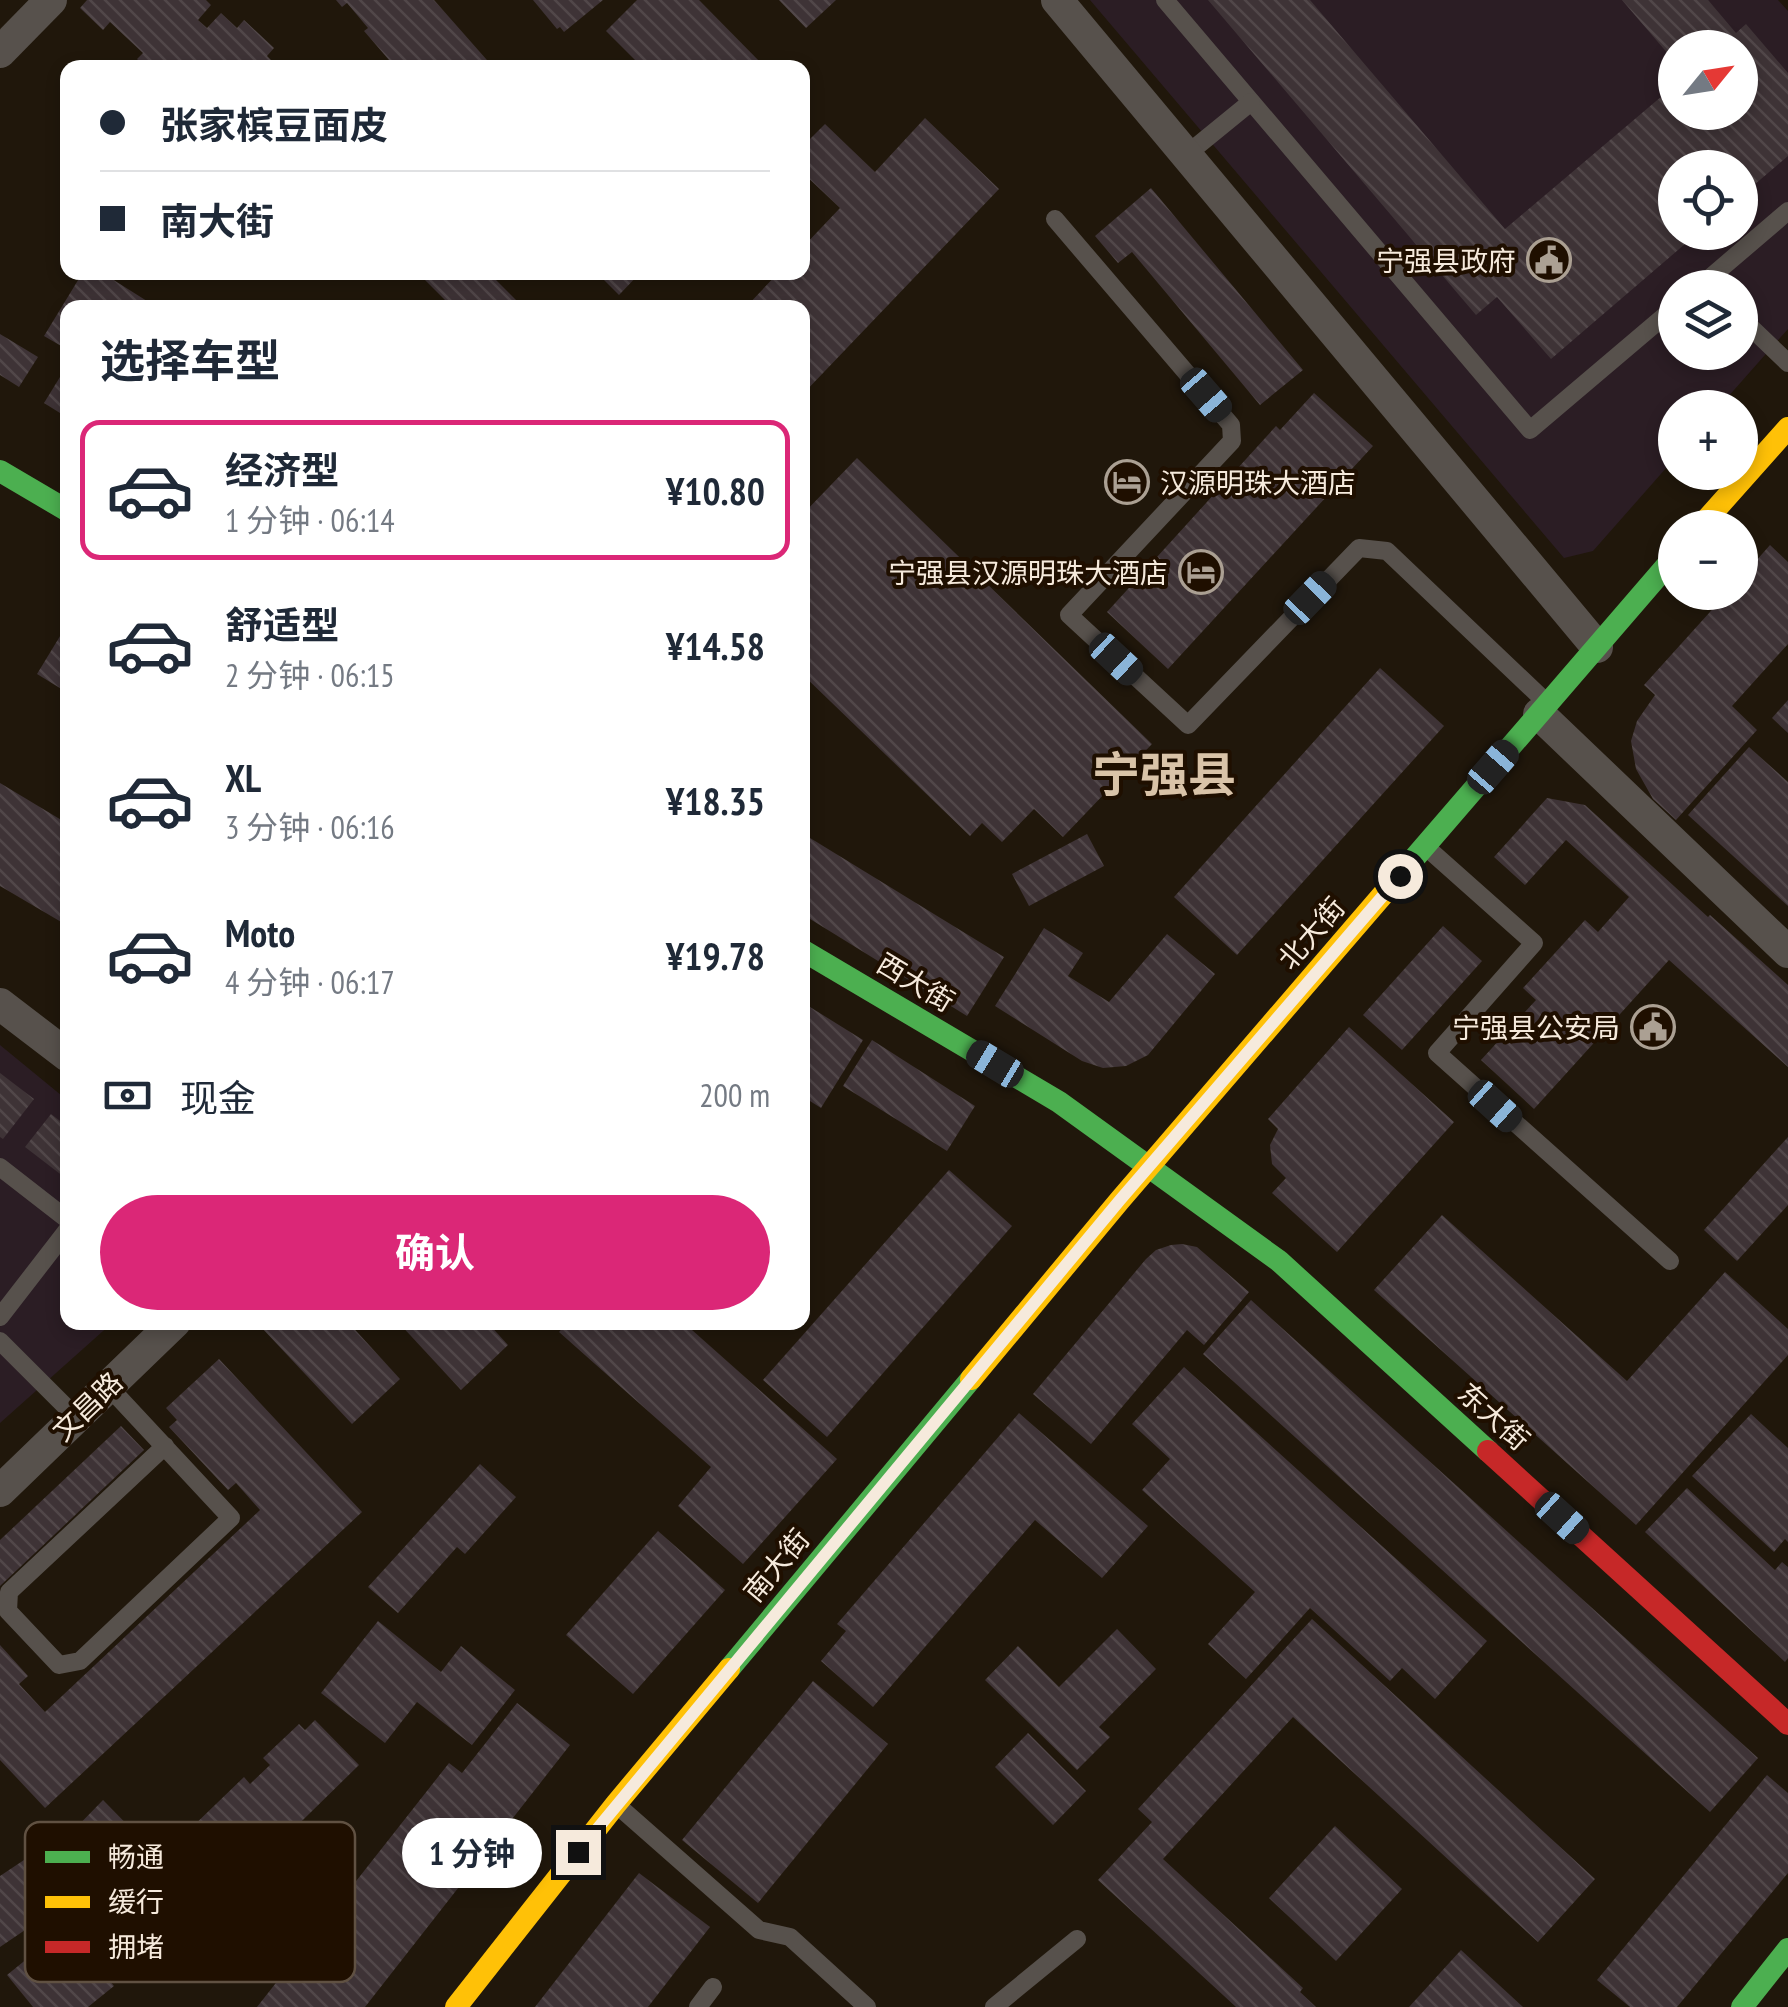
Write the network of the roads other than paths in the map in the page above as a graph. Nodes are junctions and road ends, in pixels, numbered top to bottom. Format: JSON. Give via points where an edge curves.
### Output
{"nodes":[{"id":1,"x":52,"y":0,"type":"edge"},
{"id":2,"x":1057,"y":0,"type":"edge"},
{"id":3,"x":1165,"y":0,"type":"edge"},
{"id":4,"x":0,"y":52,"type":"edge"},
{"id":5,"x":1251,"y":102,"type":"junction"},
{"id":6,"x":1186,"y":155,"type":"junction"},
{"id":7,"x":1788,"y":210,"type":"edge"},
{"id":8,"x":1055,"y":218,"type":"dead end"},
{"id":9,"x":1722,"y":270,"type":"edge"},
{"id":10,"x":1658,"y":321,"type":"edge"},
{"id":11,"x":1758,"y":335,"type":"edge"},
{"id":12,"x":1788,"y":364,"type":"edge"},
{"id":13,"x":1788,"y":428,"type":"edge"},
{"id":14,"x":0,"y":471,"type":"edge"},
{"id":15,"x":60,"y":506,"type":"edge"},
{"id":16,"x":1715,"y":510,"type":"edge"},
{"id":17,"x":1658,"y":576,"type":"edge"},
{"id":18,"x":1598,"y":647,"type":"junction"},
{"id":19,"x":1543,"y":709,"type":"junction"},
{"id":20,"x":1425,"y":846,"type":"junction"},
{"id":21,"x":1788,"y":952,"type":"edge"},
{"id":22,"x":810,"y":955,"type":"edge"},
{"id":23,"x":0,"y":1004,"type":"edge"},
{"id":24,"x":60,"y":1050,"type":"edge"},
{"id":25,"x":0,"y":1167,"type":"edge"},
{"id":26,"x":1148,"y":1167,"type":"junction"},
{"id":27,"x":60,"y":1214,"type":"edge"},
{"id":28,"x":60,"y":1239,"type":"edge"},
{"id":29,"x":1670,"y":1262,"type":"dead end"},
{"id":30,"x":0,"y":1317,"type":"edge"},
{"id":31,"x":168,"y":1330,"type":"edge"},
{"id":32,"x":0,"y":1342,"type":"edge"},
{"id":33,"x":108,"y":1386,"type":"junction"},
{"id":34,"x":76,"y":1417,"type":"junction"},
{"id":35,"x":165,"y":1446,"type":"junction"},
{"id":36,"x":0,"y":1491,"type":"edge"},
{"id":37,"x":1788,"y":1724,"type":"edge"},
{"id":38,"x":616,"y":1804,"type":"junction"},
{"id":39,"x":1077,"y":1939,"type":"dead end"},
{"id":40,"x":1788,"y":1949,"type":"edge"},
{"id":41,"x":713,"y":1987,"type":"dead end"},
{"id":42,"x":456,"y":2007,"type":"edge"},
{"id":43,"x":698,"y":2007,"type":"edge"},
{"id":44,"x":866,"y":2007,"type":"edge"},
{"id":45,"x":994,"y":2007,"type":"edge"},
{"id":46,"x":1742,"y":2007,"type":"edge"}],
"edges":[{"from":1,"to":4,"type":"street"},
{"from":2,"to":6,"type":"street"},
{"from":3,"to":5,"type":"lane"},
{"from":5,"to":6,"type":"lane"},
{"from":5,"to":10,"type":"lane","via":[[1530,430]]},
{"from":6,"to":18,"type":"street"},
{"from":7,"to":9,"type":"lane"},
{"from":8,"to":19,"type":"lane","via":[[1232,425],[1232,442],[1069,615],[1188,725],[1359,548],[1388,550]]},
{"from":11,"to":12,"type":"lane"},
{"from":13,"to":16,"type":"street"},
{"from":14,"to":15,"type":"street"},
{"from":17,"to":18,"type":"street","name":"北大街"},
{"from":18,"to":19,"type":"street","name":"北大街"},
{"from":19,"to":20,"type":"street","name":"北大街"},
{"from":19,"to":21,"type":"street"},
{"from":20,"to":26,"type":"street","name":"北大街"},
{"from":20,"to":29,"type":"lane","via":[[1534,943],[1437,1054]]},
{"from":22,"to":26,"type":"street","name":"西大街","via":[[1059,1102]]},
{"from":23,"to":24,"type":"street"},
{"from":25,"to":27,"type":"lane"},
{"from":26,"to":37,"type":"street","name":"东大街","via":[[1279,1261]]},
{"from":26,"to":38,"type":"street","name":"南大街"},
{"from":28,"to":30,"type":"lane"},
{"from":31,"to":33,"type":"street","name":"文昌路"},
{"from":32,"to":34,"type":"lane"},
{"from":33,"to":34,"type":"street","name":"文昌路"},
{"from":33,"to":35,"type":"lane"},
{"from":34,"to":36,"type":"street","name":"文昌路"},
{"from":35,"to":35,"type":"lane","via":[[232,1518],[80,1661],[59,1665],[8,1611],[9,1592]]},
{"from":38,"to":42,"type":"street","name":"南大街"},
{"from":38,"to":44,"type":"lane","via":[[758,1930],[790,1938]]},
{"from":39,"to":45,"type":"lane"},
{"from":40,"to":46,"type":"street"},
{"from":41,"to":43,"type":"lane"}]}
